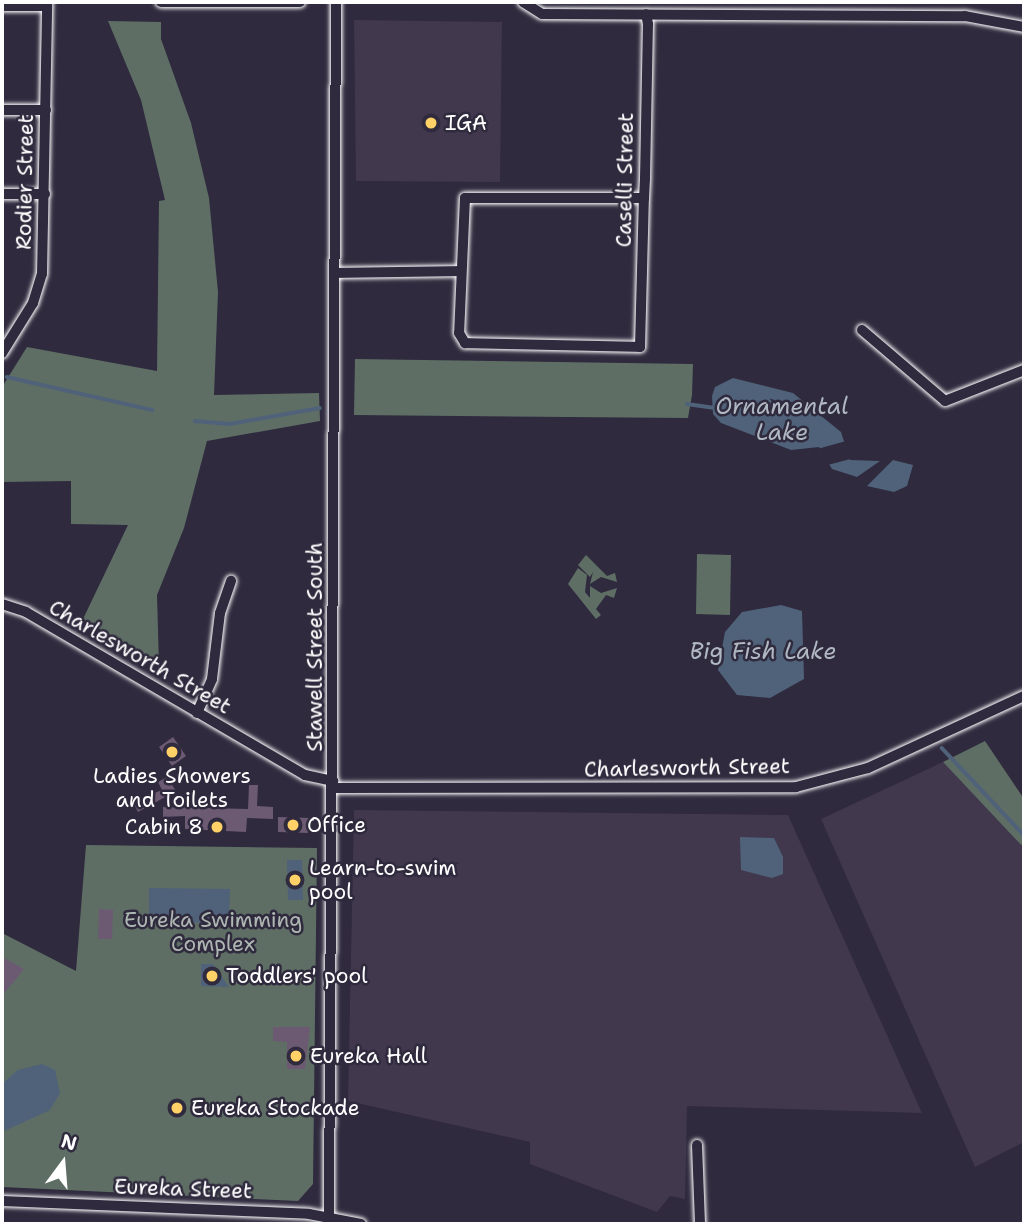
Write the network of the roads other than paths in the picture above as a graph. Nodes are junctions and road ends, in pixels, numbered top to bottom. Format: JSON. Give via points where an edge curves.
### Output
{"nodes":[{"id":1,"x":161,"y":2,"type":"edge"},
{"id":2,"x":300,"y":2,"type":"edge"},
{"id":3,"x":336,"y":2,"type":"edge"},
{"id":4,"x":346,"y":2,"type":"edge"},
{"id":5,"x":523,"y":2,"type":"edge"},
{"id":6,"x":47,"y":4,"type":"edge"},
{"id":7,"x":2,"y":6,"type":"edge"},
{"id":8,"x":802,"y":8,"type":"edge"},
{"id":9,"x":646,"y":14,"type":"junction"},
{"id":10,"x":1024,"y":27,"type":"edge"},
{"id":11,"x":339,"y":77,"type":"junction"},
{"id":12,"x":2,"y":110,"type":"edge"},
{"id":13,"x":46,"y":110,"type":"junction"},
{"id":14,"x":2,"y":194,"type":"edge"},
{"id":15,"x":45,"y":194,"type":"junction"},
{"id":16,"x":644,"y":198,"type":"junction"},
{"id":17,"x":460,"y":271,"type":"junction"},
{"id":18,"x":337,"y":273,"type":"junction"},
{"id":19,"x":862,"y":330,"type":"dead end"},
{"id":20,"x":2,"y":353,"type":"edge"},
{"id":21,"x":1024,"y":370,"type":"edge"},
{"id":22,"x":231,"y":581,"type":"dead end"},
{"id":23,"x":2,"y":604,"type":"edge"},
{"id":24,"x":1024,"y":696,"type":"edge"},
{"id":25,"x":197,"y":713,"type":"junction"},
{"id":26,"x":333,"y":784,"type":"junction"},
{"id":27,"x":697,"y":1145,"type":"dead end"},
{"id":28,"x":2,"y":1201,"type":"edge"},
{"id":29,"x":282,"y":1213,"type":"junction"},
{"id":30,"x":329,"y":1217,"type":"junction"},
{"id":31,"x":277,"y":1224,"type":"edge"},
{"id":32,"x":361,"y":1224,"type":"edge"},
{"id":33,"x":700,"y":1224,"type":"edge"}],
"edges":[{"from":1,"to":2,"type":"street"},
{"from":3,"to":11,"type":"street","name":"Stawell Street South"},
{"from":4,"to":11,"type":"street","name":"Stawell Street South"},
{"from":5,"to":9,"type":"street","via":[[542,13]]},
{"from":6,"to":7,"type":"street"},
{"from":6,"to":13,"type":"street","name":"Rodier Street"},
{"from":8,"to":9,"type":"street"},
{"from":8,"to":10,"type":"street","via":[[978,17]]},
{"from":9,"to":16,"type":"street","name":"Caselli Street"},
{"from":11,"to":18,"type":"street","name":"Stawell Street South"},
{"from":12,"to":13,"type":"street"},
{"from":13,"to":15,"type":"street","name":"Rodier Street"},
{"from":14,"to":15,"type":"street"},
{"from":15,"to":20,"type":"street","name":"Rodier Street","via":[[39,287]]},
{"from":16,"to":17,"type":"street","via":[[465,198]]},
{"from":16,"to":17,"type":"street","name":"Caselli Street","via":[[640,346],[465,343],[459,333]]},
{"from":17,"to":18,"type":"street"},
{"from":18,"to":26,"type":"street","name":"Stawell Street South"},
{"from":19,"to":21,"type":"street","via":[[946,401]]},
{"from":22,"to":25,"type":"street","via":[[220,612],[212,679]]},
{"from":23,"to":25,"type":"street","name":"Charlesworth Street","via":[[26,612]]},
{"from":24,"to":26,"type":"street","name":"Charlesworth Street","via":[[868,768],[796,787]]},
{"from":25,"to":26,"type":"street","name":"Charlesworth Street","via":[[305,775]]},
{"from":26,"to":30,"type":"street","name":"Stawell Street South"},
{"from":27,"to":33,"type":"street"},
{"from":28,"to":29,"type":"street","name":"Eureka Street"},
{"from":29,"to":30,"type":"street","name":"Eureka Street"},
{"from":29,"to":31,"type":"street"},
{"from":30,"to":32,"type":"street","name":"Eureka Street"}]}
